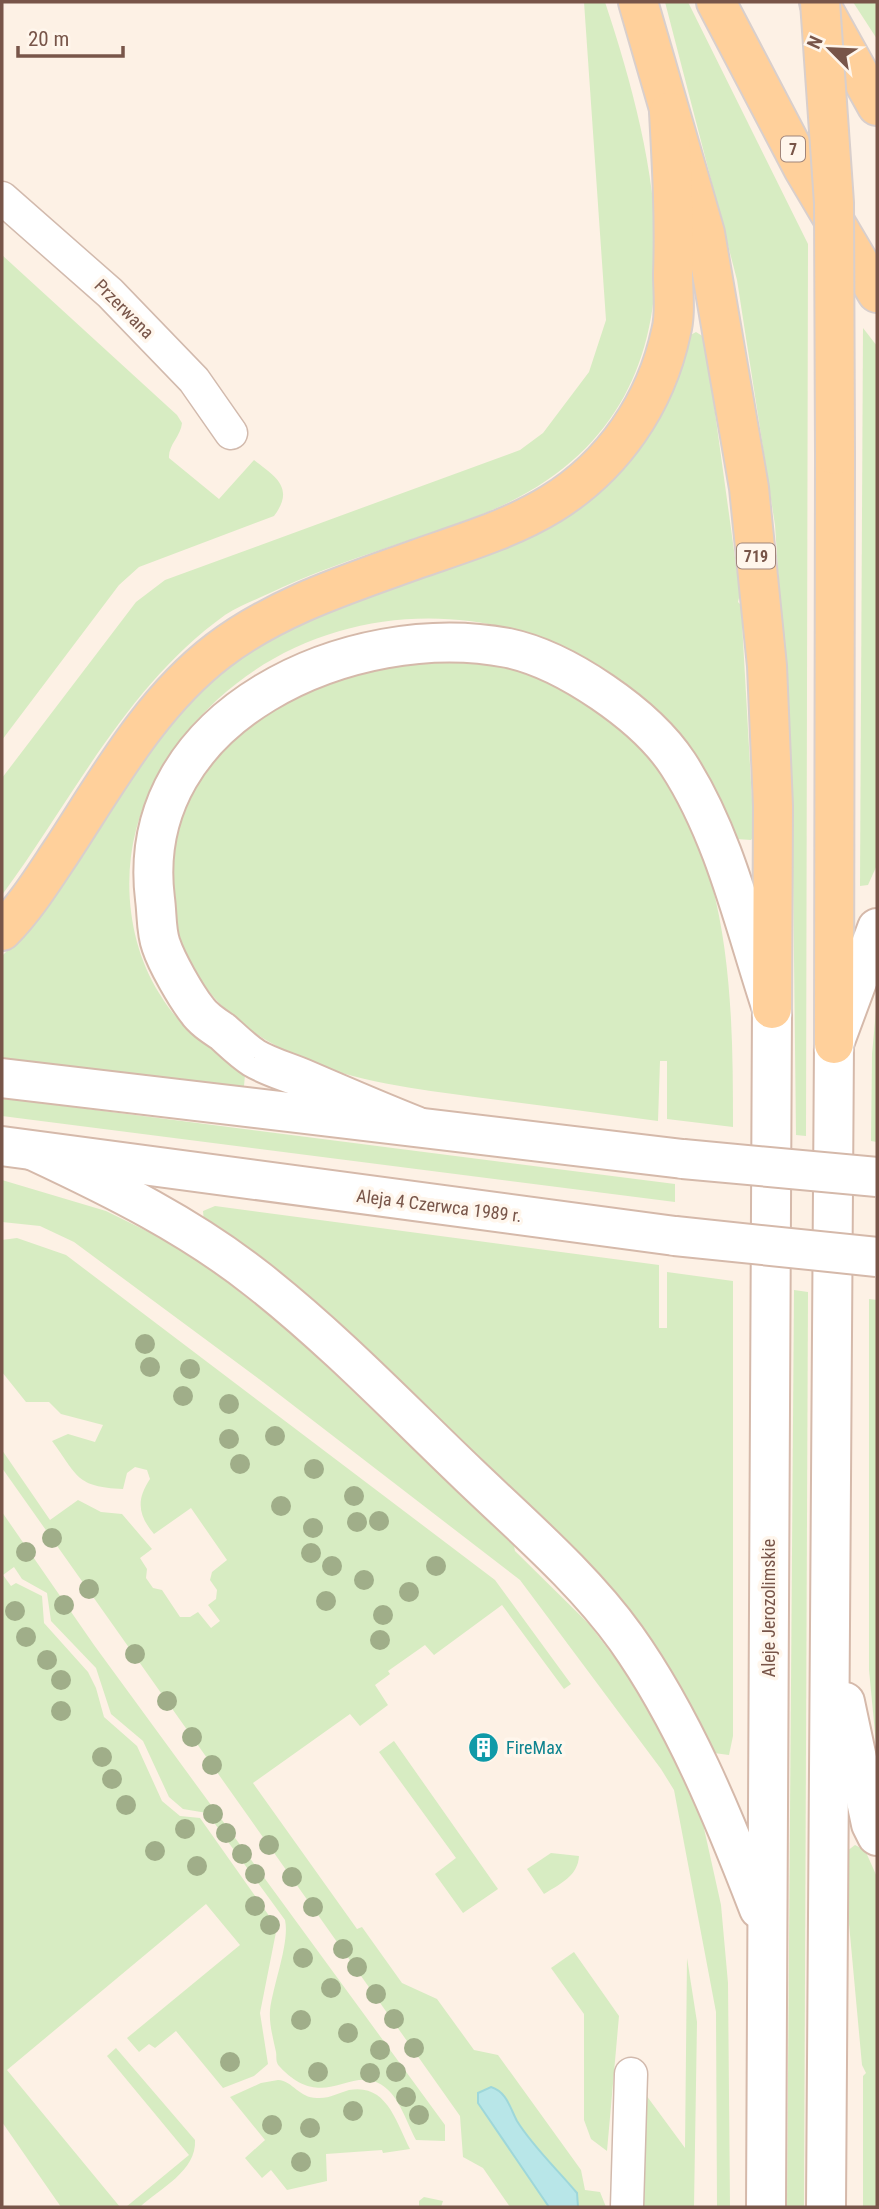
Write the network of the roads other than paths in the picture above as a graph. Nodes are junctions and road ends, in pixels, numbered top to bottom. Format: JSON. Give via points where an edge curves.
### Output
{"nodes":[{"id":1,"x":638,"y":2,"type":"edge"},
{"id":2,"x":716,"y":2,"type":"edge"},
{"id":3,"x":820,"y":2,"type":"edge"},
{"id":4,"x":877,"y":106,"type":"edge"},
{"id":5,"x":669,"y":112,"type":"junction"},
{"id":6,"x":2,"y":198,"type":"edge"},
{"id":7,"x":877,"y":293,"type":"edge"},
{"id":8,"x":231,"y":433,"type":"dead end"},
{"id":9,"x":877,"y":928,"type":"edge"},
{"id":10,"x":2,"y":931,"type":"edge"},
{"id":11,"x":772,"y":1009,"type":"junction"},
{"id":12,"x":834,"y":1044,"type":"junction"},
{"id":13,"x":2,"y":1078,"type":"edge"},
{"id":14,"x":416,"y":1126,"type":"junction"},
{"id":15,"x":18,"y":1149,"type":"edge"},
{"id":16,"x":877,"y":1177,"type":"edge"},
{"id":17,"x":877,"y":1257,"type":"edge"},
{"id":18,"x":830,"y":1631,"type":"junction"},
{"id":19,"x":877,"y":1836,"type":"edge"},
{"id":20,"x":768,"y":1931,"type":"junction"},
{"id":21,"x":631,"y":2074,"type":"dead end"},
{"id":22,"x":628,"y":2207,"type":"edge"},
{"id":23,"x":766,"y":2207,"type":"edge"},
{"id":24,"x":826,"y":2207,"type":"edge"}],
"edges":[{"from":1,"to":5,"type":"main road","number":"719"},
{"from":2,"to":7,"type":"main road","number":"7","via":[[803,168]]},
{"from":3,"to":4,"type":"main road"},
{"from":3,"to":12,"type":"main road","bridge":true,"via":[[834,203]]},
{"from":5,"to":10,"type":"main road","via":[[675,211],[672,329],[662,367],[641,413],[617,447],[586,480],[504,529],[285,609],[215,653],[172,694],[135,740],[33,894]]},
{"from":5,"to":11,"type":"main road","number":"719","via":[[705,233],[749,488],[767,666],[773,806]]},
{"from":6,"to":8,"type":"street","name":"Przerwana","via":[[119,303],[194,380]]},
{"from":9,"to":12,"type":"main road"},
{"from":11,"to":14,"type":"main road","name":"Aleje Jerozolimskie","via":[[711,828],[677,762],[607,693],[510,648],[408,645],[321,665],[239,708],[199,748],[172,790],[156,839],[153,884],[161,945],[198,1012],[255,1058]]},
{"from":11,"to":20,"type":"main road","name":"Aleje Jerozolimskie","number":"719"},
{"from":12,"to":18,"type":"main road"},
{"from":13,"to":14,"type":"main road"},
{"from":14,"to":16,"type":"main road","bridge":true},
{"from":15,"to":17,"type":"main road","name":"Aleja 4 Czerwca 1989 r.","bridge":true,"via":[[675,1236]]},
{"from":15,"to":20,"type":"main road","via":[[144,1203],[258,1280],[327,1339],[578,1584],[625,1636],[654,1679],[730,1833]]},
{"from":18,"to":19,"type":"main road"},
{"from":18,"to":24,"type":"main road"},
{"from":20,"to":23,"type":"main road","name":"Aleje Jerozolimskie","number":"719"},
{"from":21,"to":22,"type":"street"}]}
